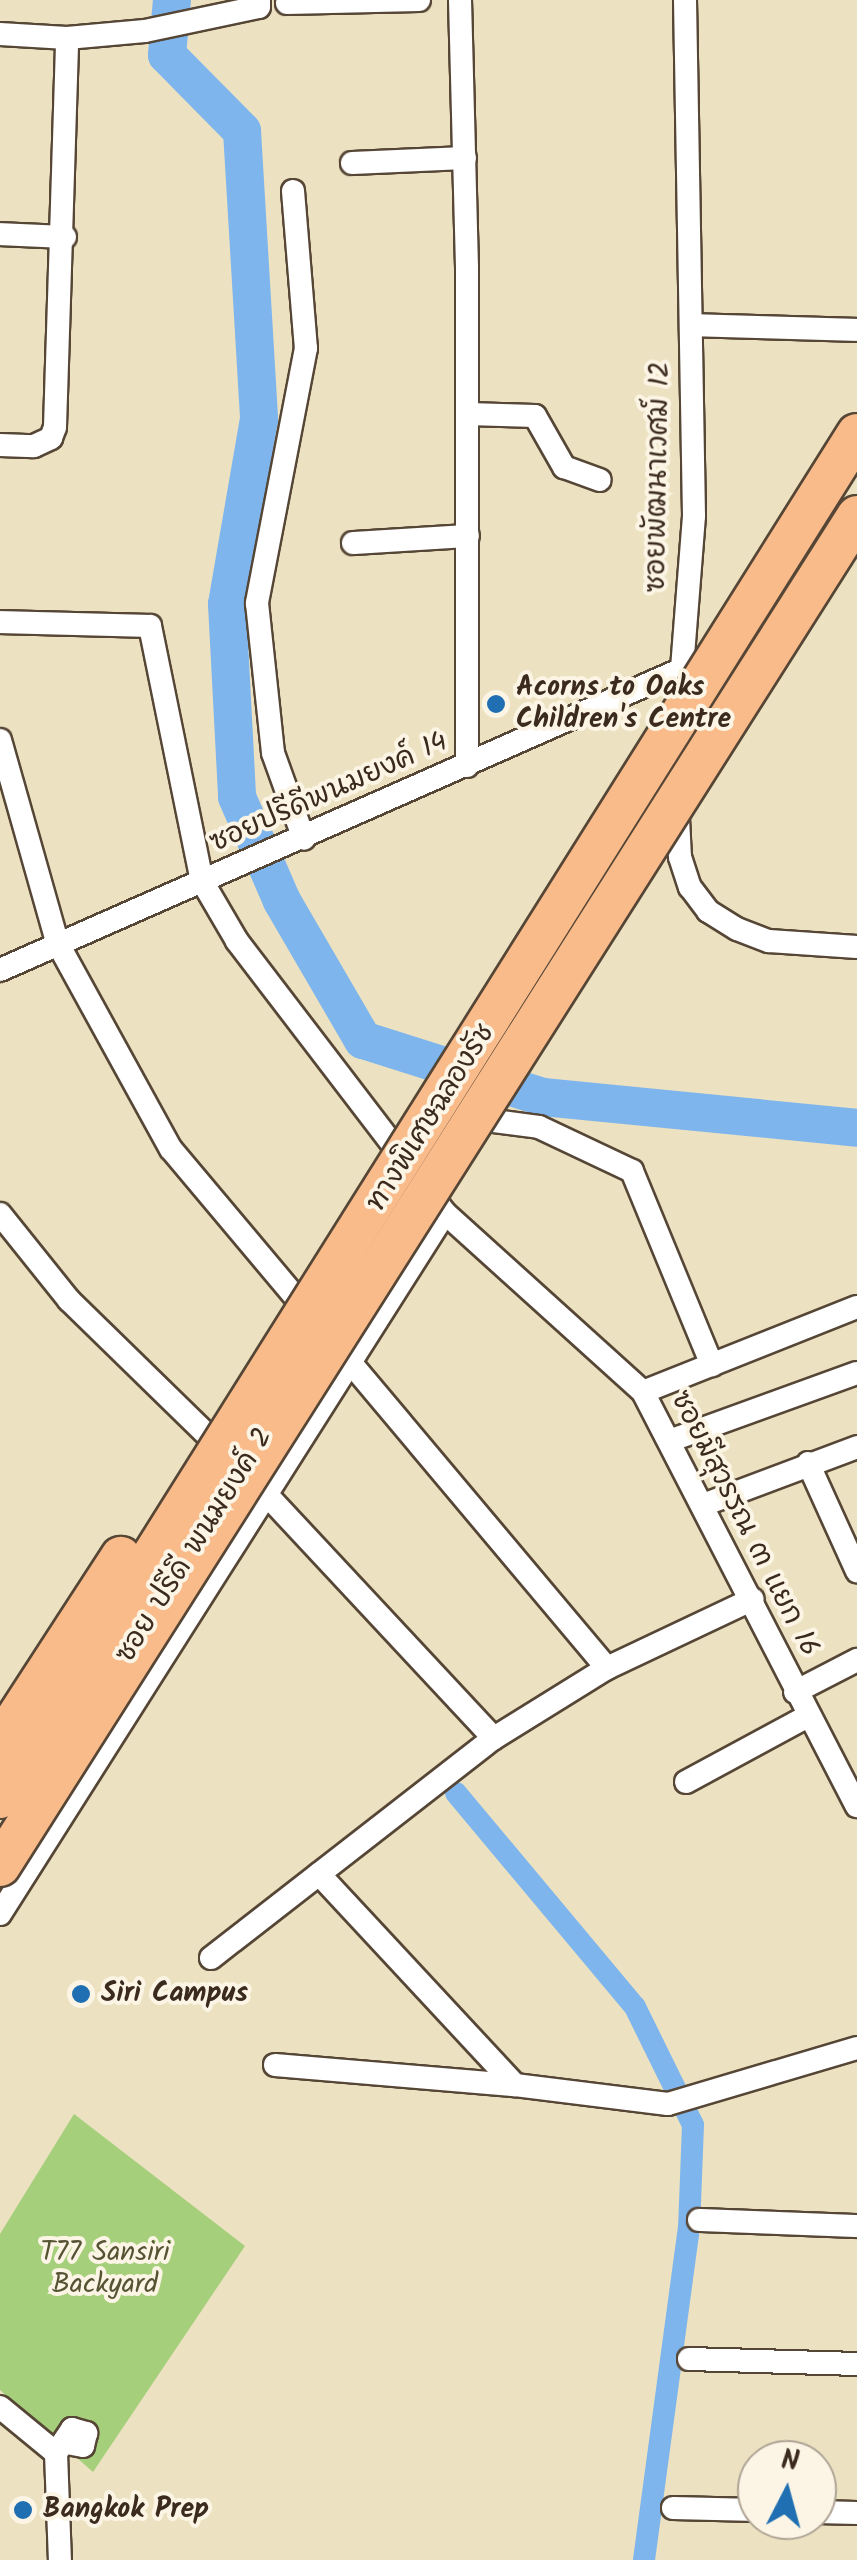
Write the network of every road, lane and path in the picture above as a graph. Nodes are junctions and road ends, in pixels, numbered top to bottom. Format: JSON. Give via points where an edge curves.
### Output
{"nodes":[{"id":1,"x":259,"y":0,"type":"edge"},
{"id":2,"x":419,"y":0,"type":"edge"},
{"id":3,"x":460,"y":0,"type":"edge"},
{"id":4,"x":686,"y":0,"type":"edge"},
{"id":5,"x":287,"y":2,"type":"dead end"},
{"id":6,"x":0,"y":34,"type":"edge"},
{"id":7,"x":67,"y":38,"type":"junction"},
{"id":8,"x":465,"y":158,"type":"junction"},
{"id":9,"x":352,"y":163,"type":"dead end"},
{"id":10,"x":293,"y":190,"type":"dead end"},
{"id":11,"x":0,"y":234,"type":"edge"},
{"id":12,"x":65,"y":236,"type":"junction"},
{"id":13,"x":691,"y":324,"type":"junction"},
{"id":14,"x":857,"y":330,"type":"edge"},
{"id":15,"x":468,"y":414,"type":"junction"},
{"id":16,"x":857,"y":434,"type":"edge"},
{"id":17,"x":0,"y":444,"type":"edge"},
{"id":18,"x":600,"y":480,"type":"dead end"},
{"id":19,"x":857,"y":516,"type":"edge"},
{"id":20,"x":468,"y":536,"type":"junction"},
{"id":21,"x":353,"y":544,"type":"dead end"},
{"id":22,"x":0,"y":622,"type":"edge"},
{"id":23,"x":682,"y":669,"type":"junction"},
{"id":24,"x":0,"y":740,"type":"edge"},
{"id":25,"x":467,"y":766,"type":"junction"},
{"id":26,"x":293,"y":844,"type":"junction"},
{"id":27,"x":202,"y":881,"type":"junction"},
{"id":28,"x":57,"y":942,"type":"junction"},
{"id":29,"x":857,"y":947,"type":"edge"},
{"id":30,"x":0,"y":970,"type":"edge"},
{"id":31,"x":494,"y":1121,"type":"dead end"},
{"id":32,"x":444,"y":1213,"type":"junction"},
{"id":33,"x":0,"y":1214,"type":"edge"},
{"id":34,"x":312,"y":1307,"type":"junction"},
{"id":35,"x":857,"y":1307,"type":"edge"},
{"id":36,"x":350,"y":1362,"type":"junction"},
{"id":37,"x":712,"y":1365,"type":"junction"},
{"id":38,"x":857,"y":1373,"type":"edge"},
{"id":39,"x":643,"y":1392,"type":"junction"},
{"id":40,"x":669,"y":1441,"type":"junction"},
{"id":41,"x":857,"y":1446,"type":"edge"},
{"id":42,"x":808,"y":1463,"type":"junction"},
{"id":43,"x":264,"y":1490,"type":"junction"},
{"id":44,"x":703,"y":1505,"type":"junction"},
{"id":45,"x":857,"y":1571,"type":"edge"},
{"id":46,"x":752,"y":1599,"type":"junction"},
{"id":47,"x":857,"y":1660,"type":"edge"},
{"id":48,"x":607,"y":1668,"type":"junction"},
{"id":49,"x":795,"y":1692,"type":"junction"},
{"id":50,"x":808,"y":1716,"type":"junction"},
{"id":51,"x":494,"y":1738,"type":"junction"},
{"id":52,"x":0,"y":1742,"type":"edge"},
{"id":53,"x":686,"y":1782,"type":"dead end"},
{"id":54,"x":0,"y":1798,"type":"edge"},
{"id":55,"x":857,"y":1806,"type":"edge"},
{"id":56,"x":0,"y":1866,"type":"edge"},
{"id":57,"x":319,"y":1874,"type":"junction"},
{"id":58,"x":0,"y":1914,"type":"edge"},
{"id":59,"x":211,"y":1958,"type":"dead end"},
{"id":60,"x":857,"y":2048,"type":"edge"},
{"id":61,"x":275,"y":2065,"type":"dead end"},
{"id":62,"x":515,"y":2085,"type":"junction"},
{"id":63,"x":700,"y":2220,"type":"dead end"},
{"id":64,"x":857,"y":2226,"type":"edge"},
{"id":65,"x":689,"y":2359,"type":"dead end"},
{"id":66,"x":857,"y":2364,"type":"edge"},
{"id":67,"x":0,"y":2407,"type":"edge"},
{"id":68,"x":673,"y":2508,"type":"dead end"},
{"id":69,"x":737,"y":2510,"type":"edge"},
{"id":70,"x":60,"y":2560,"type":"edge"}],
"edges":[{"from":1,"to":7,"type":"street","via":[[259,8],[145,31]]},
{"from":2,"to":5,"type":"street"},
{"from":3,"to":8,"type":"street"},
{"from":4,"to":13,"type":"street","name":"ซอยพัฒนาเวศม์ 12"},
{"from":6,"to":7,"type":"street"},
{"from":7,"to":12,"type":"street"},
{"from":8,"to":9,"type":"street"},
{"from":8,"to":15,"type":"street"},
{"from":10,"to":26,"type":"street","via":[[306,348],[257,603],[273,754]]},
{"from":11,"to":12,"type":"street"},
{"from":12,"to":17,"type":"street","via":[[55,427],[51,438],[34,446]]},
{"from":13,"to":14,"type":"street"},
{"from":13,"to":23,"type":"street","name":"ซอยพัฒนาเวศม์ 12","via":[[694,516]]},
{"from":15,"to":18,"type":"street","via":[[534,416],[564,467]]},
{"from":15,"to":20,"type":"street"},
{"from":16,"to":34,"type":"highway","name":"ทางพิเศษฉลองรัช","bridge":true},
{"from":19,"to":56,"type":"highway","name":"ทางพิเศษฉลองรัช","bridge":true},
{"from":20,"to":21,"type":"street"},
{"from":20,"to":25,"type":"street"},
{"from":22,"to":27,"type":"street","via":[[150,626]]},
{"from":23,"to":25,"type":"street","name":"ซอยปรีดีพนมยงค์ 14"},
{"from":23,"to":29,"type":"street","name":"ซอยพัฒนาเวศม์ 12","via":[[675,758],[680,857],[690,887],[708,911],[768,941]]},
{"from":24,"to":28,"type":"street"},
{"from":25,"to":26,"type":"street","name":"ซอยปรีดีพนมยงค์ 14"},
{"from":26,"to":27,"type":"street","name":"ซอยปรีดีพนมยงค์ 14"},
{"from":27,"to":28,"type":"street","name":"ซอยปรีดีพนมยงค์ 14"},
{"from":27,"to":32,"type":"street","name":"ซอยมีสุวรรณ ๓ แยก 16","via":[[289,1014]]},
{"from":28,"to":30,"type":"street","name":"ซอยปรีดีพนมยงค์ 14"},
{"from":28,"to":36,"type":"street","via":[[171,1150]]},
{"from":31,"to":37,"type":"street","via":[[539,1127],[632,1172]]},
{"from":32,"to":36,"type":"street","name":"ซอย ปรีดี พนมยงค์ 2"},
{"from":32,"to":39,"type":"street","name":"ซอยมีสุวรรณ ๓ แยก 16"},
{"from":33,"to":43,"type":"street","via":[[69,1300]]},
{"from":34,"to":52,"type":"highway","bridge":true,"via":[[134,1537]]},
{"from":34,"to":54,"type":"highway","name":"ทางพิเศษฉลองรัช","bridge":true},
{"from":35,"to":37,"type":"street"},
{"from":36,"to":43,"type":"street","name":"ซอย ปรีดี พนมยงค์ 2"},
{"from":36,"to":48,"type":"street"},
{"from":37,"to":39,"type":"street"},
{"from":38,"to":40,"type":"street"},
{"from":39,"to":40,"type":"street","name":"ซอยมีสุวรรณ ๓ แยก 16"},
{"from":40,"to":44,"type":"street","name":"ซอยมีสุวรรณ ๓ แยก 16"},
{"from":41,"to":42,"type":"street"},
{"from":42,"to":44,"type":"street"},
{"from":42,"to":45,"type":"street"},
{"from":43,"to":51,"type":"street"},
{"from":43,"to":58,"type":"street","name":"ซอย ปรีดี พนมยงค์ 2"},
{"from":44,"to":46,"type":"street","name":"ซอยมีสุวรรณ ๓ แยก 16"},
{"from":46,"to":48,"type":"street"},
{"from":46,"to":49,"type":"street","name":"ซอยมีสุวรรณ ๓ แยก 16"},
{"from":47,"to":49,"type":"street"},
{"from":48,"to":51,"type":"street"},
{"from":49,"to":50,"type":"street","name":"ซอยมีสุวรรณ ๓ แยก 16"},
{"from":50,"to":53,"type":"street"},
{"from":50,"to":55,"type":"street","name":"ซอยมีสุวรรณ ๓ แยก 16"},
{"from":51,"to":57,"type":"street"},
{"from":57,"to":59,"type":"street"},
{"from":57,"to":62,"type":"street"},
{"from":60,"to":62,"type":"street","via":[[668,2104]]},
{"from":61,"to":62,"type":"street"},
{"from":63,"to":64,"type":"street"},
{"from":65,"to":66,"type":"street"},
{"from":67,"to":70,"type":"street","via":[[62,2448]]},
{"from":68,"to":69,"type":"street"}]}
